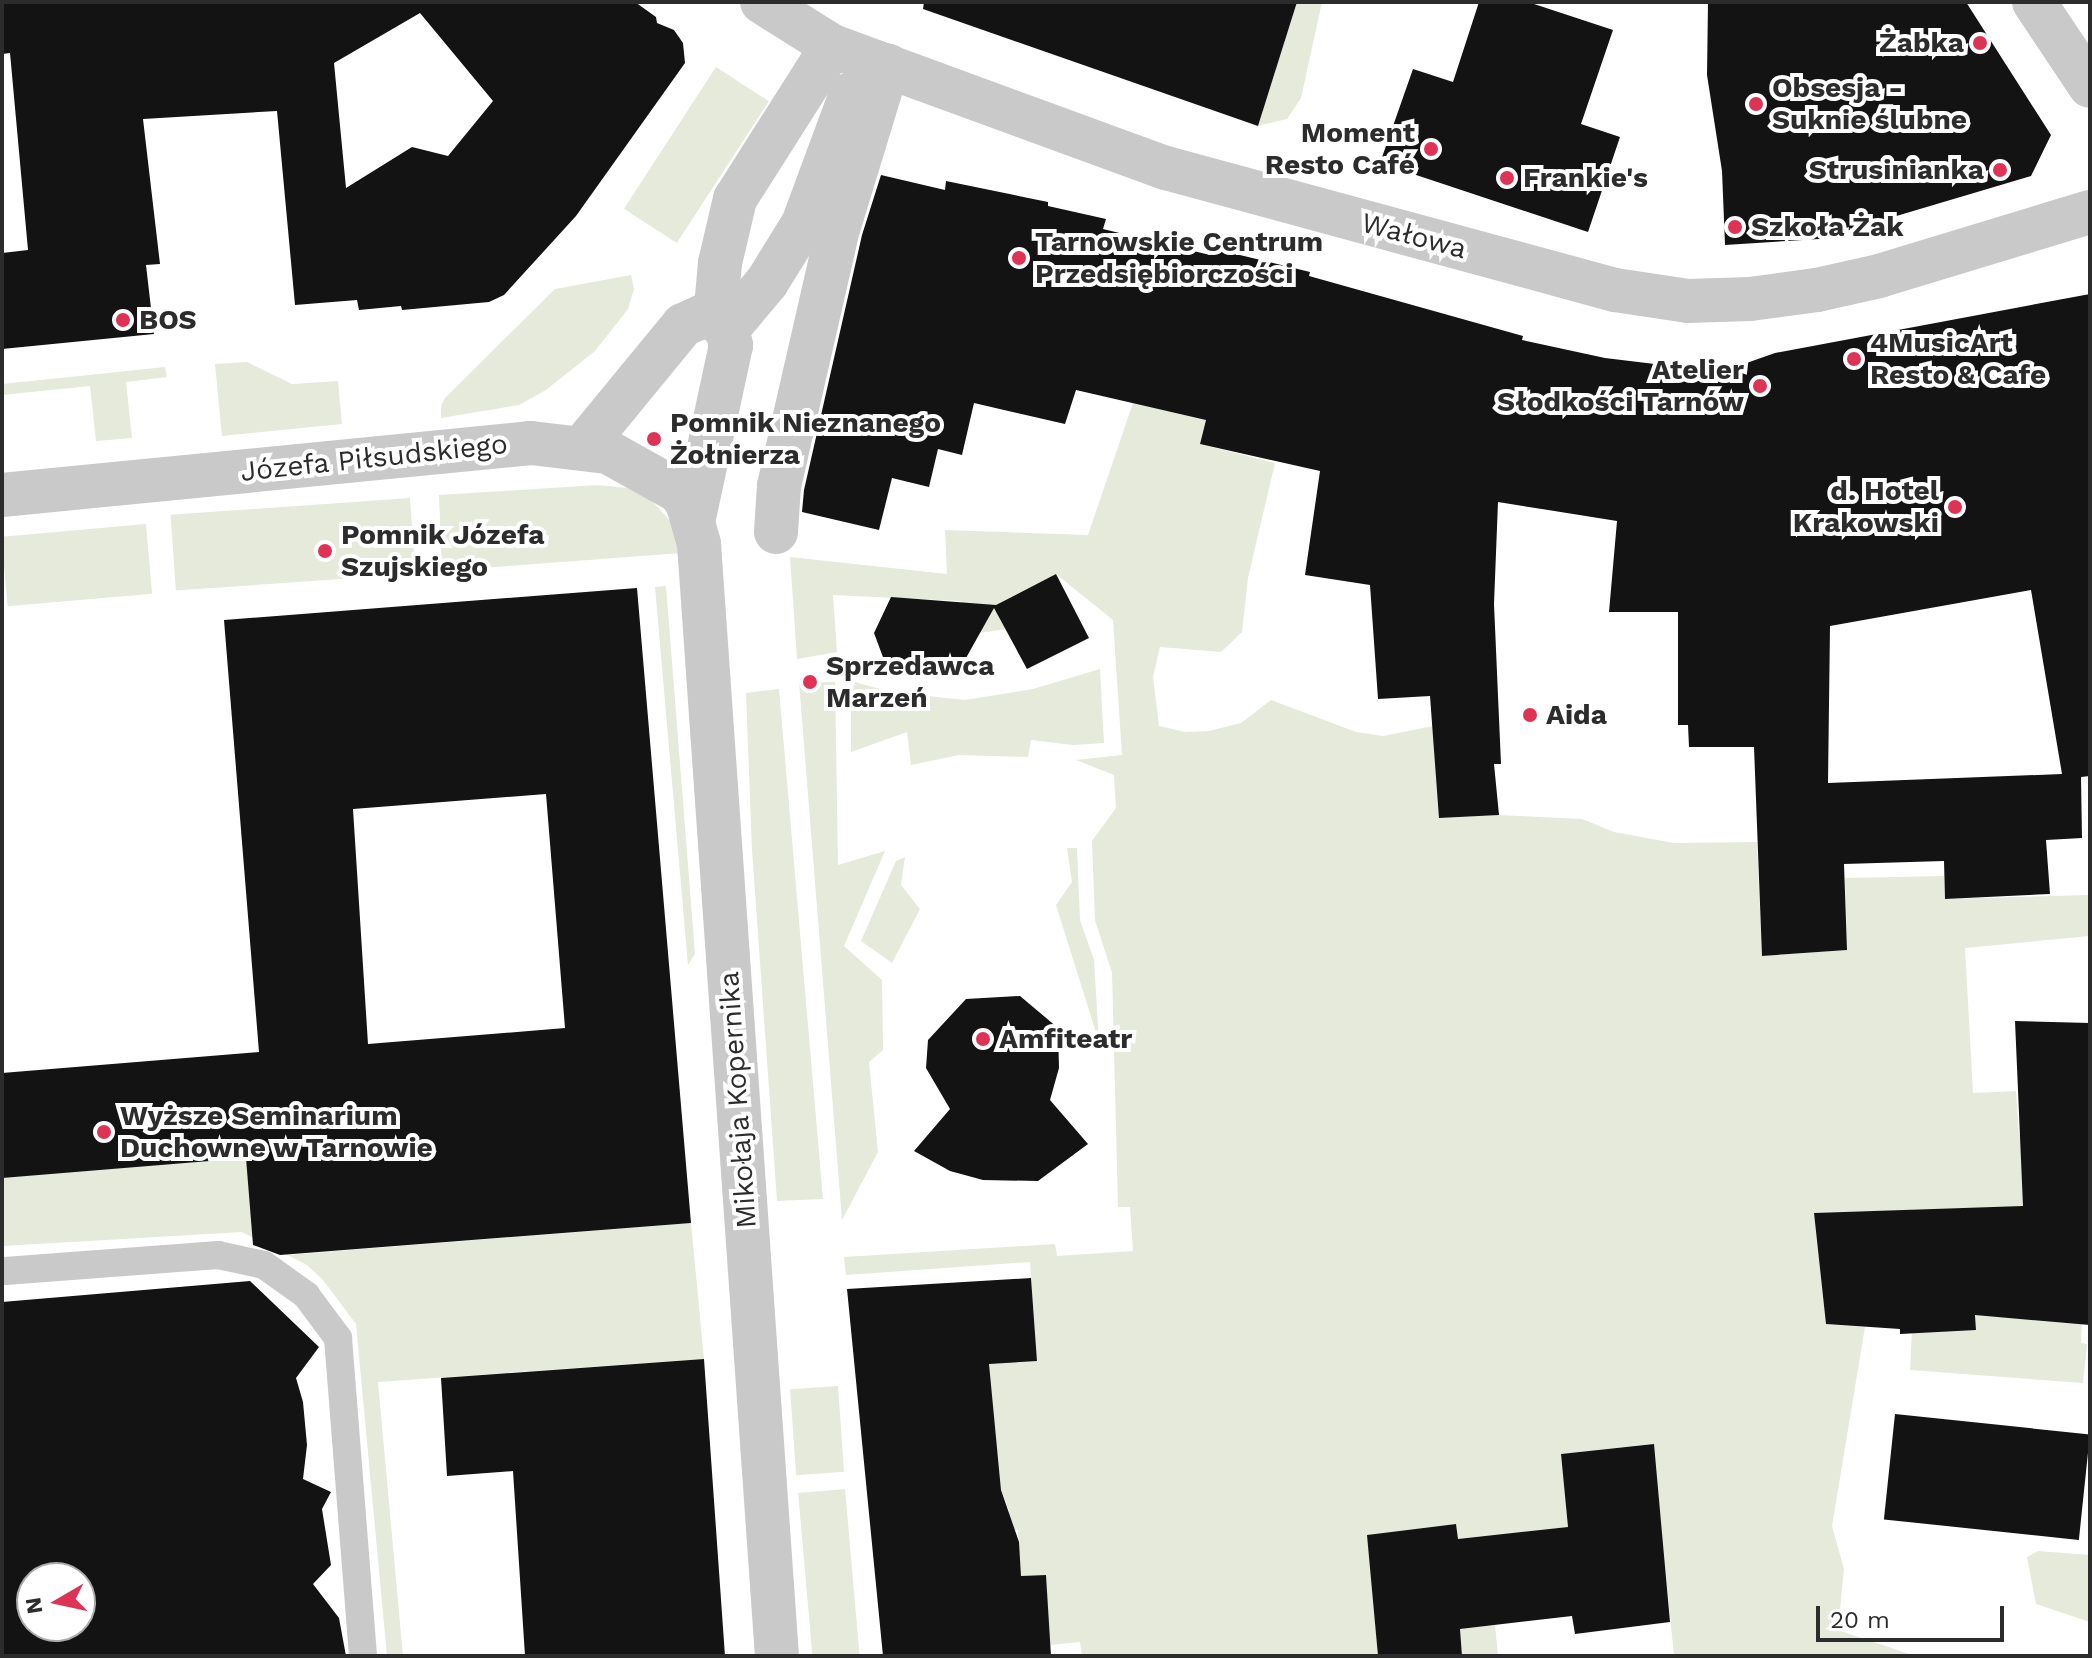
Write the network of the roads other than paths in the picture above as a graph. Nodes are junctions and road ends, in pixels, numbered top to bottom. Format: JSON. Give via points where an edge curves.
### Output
{"nodes":[{"id":1,"x":762,"y":2,"type":"edge"},
{"id":2,"x":2034,"y":2,"type":"edge"},
{"id":3,"x":861,"y":56,"type":"junction"},
{"id":4,"x":2090,"y":86,"type":"edge"},
{"id":5,"x":2090,"y":212,"type":"edge"},
{"id":6,"x":721,"y":324,"type":"junction"},
{"id":7,"x":582,"y":448,"type":"junction"},
{"id":8,"x":2,"y":495,"type":"edge"},
{"id":9,"x":776,"y":532,"type":"dead end"},
{"id":10,"x":696,"y":533,"type":"junction"},
{"id":11,"x":5,"y":1271,"type":"dead end"},
{"id":12,"x":363,"y":1656,"type":"edge"},
{"id":13,"x":777,"y":1656,"type":"edge"}],
"edges":[{"from":1,"to":3,"type":"street","name":"Wałowa"},
{"from":2,"to":4,"type":"street"},
{"from":3,"to":5,"type":"street","name":"Wałowa","via":[[1166,168],[1615,290],[1688,301],[1817,290]]},
{"from":3,"to":6,"type":"street","via":[[803,224],[767,282]]},
{"from":3,"to":6,"type":"street","via":[[735,199],[720,263]]},
{"from":3,"to":9,"type":"street","via":[[838,229],[779,486]]},
{"from":6,"to":7,"type":"street","via":[[703,316],[683,325]]},
{"from":6,"to":10,"type":"street","via":[[731,345]]},
{"from":7,"to":8,"type":"street","name":"Józefa Piłsudskiego","via":[[531,443]]},
{"from":7,"to":10,"type":"street","name":"Józefa Piłsudskiego","via":[[608,452],[680,492]]},
{"from":10,"to":13,"type":"street","name":"Mikołaja Kopernika"},
{"from":11,"to":12,"type":"lane","via":[[218,1255],[264,1265],[306,1295],[338,1338]]}]}
